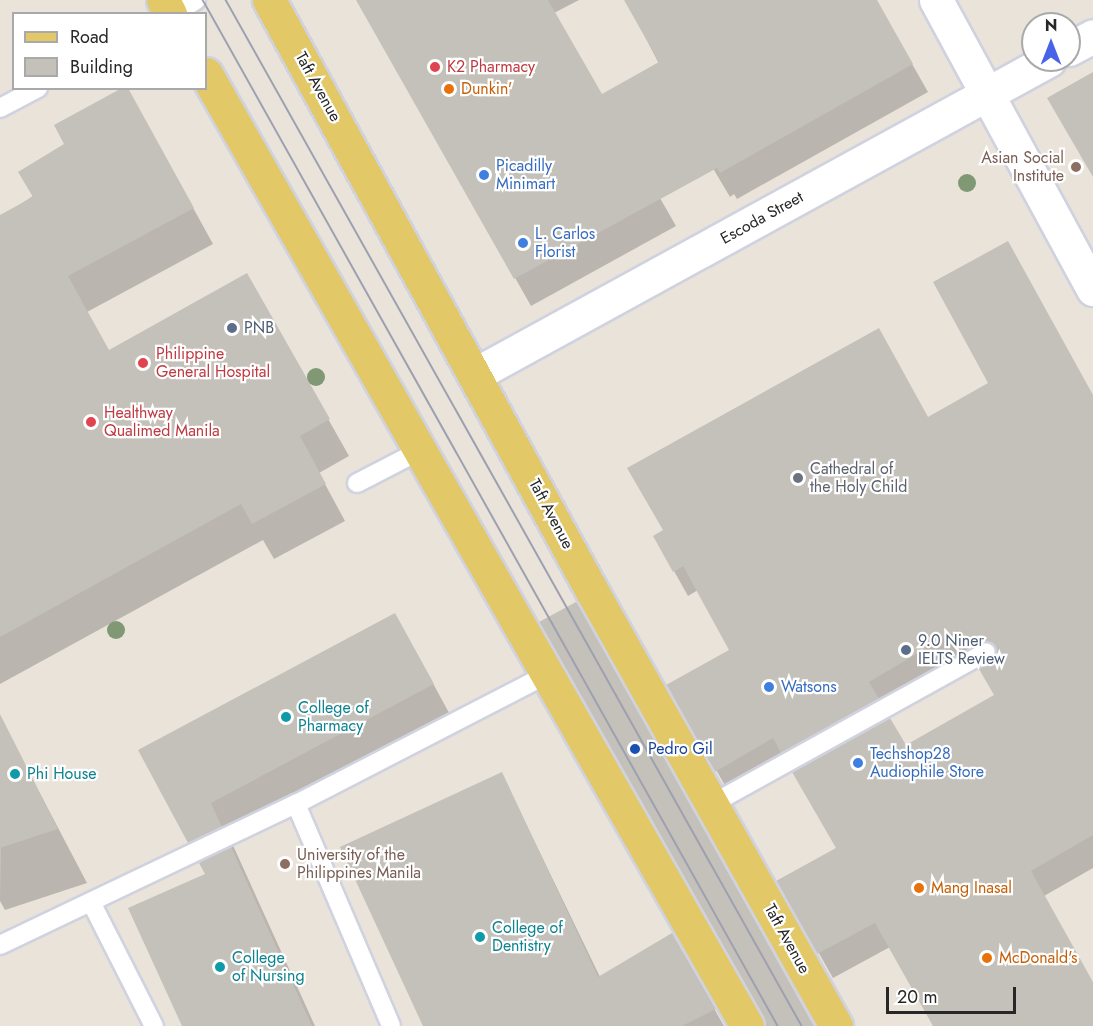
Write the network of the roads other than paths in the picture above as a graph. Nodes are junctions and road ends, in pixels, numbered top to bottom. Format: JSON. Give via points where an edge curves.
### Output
{"nodes":[{"id":1,"x":196,"y":0,"type":"edge"},
{"id":2,"x":269,"y":0,"type":"edge"},
{"id":3,"x":936,"y":0,"type":"edge"},
{"id":4,"x":175,"y":12,"type":"edge"},
{"id":5,"x":1027,"y":72,"type":"edge"},
{"id":6,"x":207,"y":77,"type":"edge"},
{"id":7,"x":34,"y":90,"type":"edge"},
{"id":8,"x":986,"y":95,"type":"junction"},
{"id":9,"x":0,"y":108,"type":"edge"},
{"id":10,"x":1093,"y":289,"type":"edge"},
{"id":11,"x":474,"y":375,"type":"junction"},
{"id":12,"x":418,"y":451,"type":"junction"},
{"id":13,"x":357,"y":483,"type":"dead end"},
{"id":14,"x":986,"y":652,"type":"dead end"},
{"id":15,"x":546,"y":675,"type":"junction"},
{"id":16,"x":296,"y":804,"type":"junction"},
{"id":17,"x":712,"y":804,"type":"junction"},
{"id":18,"x":91,"y":902,"type":"junction"},
{"id":19,"x":0,"y":945,"type":"edge"},
{"id":20,"x":154,"y":1026,"type":"edge"},
{"id":21,"x":391,"y":1026,"type":"edge"},
{"id":22,"x":747,"y":1026,"type":"edge"},
{"id":23,"x":836,"y":1026,"type":"edge"}],
"edges":[{"from":1,"to":4,"type":"lane"},
{"from":2,"to":11,"type":"main road","name":"Taft Avenue"},
{"from":3,"to":8,"type":"street"},
{"from":5,"to":8,"type":"street","name":"Escoda Street"},
{"from":6,"to":12,"type":"main road"},
{"from":7,"to":9,"type":"lane"},
{"from":8,"to":10,"type":"street"},
{"from":8,"to":11,"type":"street","name":"Escoda Street"},
{"from":11,"to":17,"type":"main road","name":"Taft Avenue"},
{"from":12,"to":13,"type":"lane"},
{"from":12,"to":15,"type":"main road"},
{"from":14,"to":17,"type":"lane"},
{"from":15,"to":16,"type":"lane"},
{"from":15,"to":22,"type":"main road"},
{"from":16,"to":18,"type":"lane"},
{"from":16,"to":21,"type":"lane"},
{"from":17,"to":23,"type":"main road","name":"Taft Avenue"},
{"from":18,"to":19,"type":"lane"},
{"from":18,"to":20,"type":"lane"}]}
